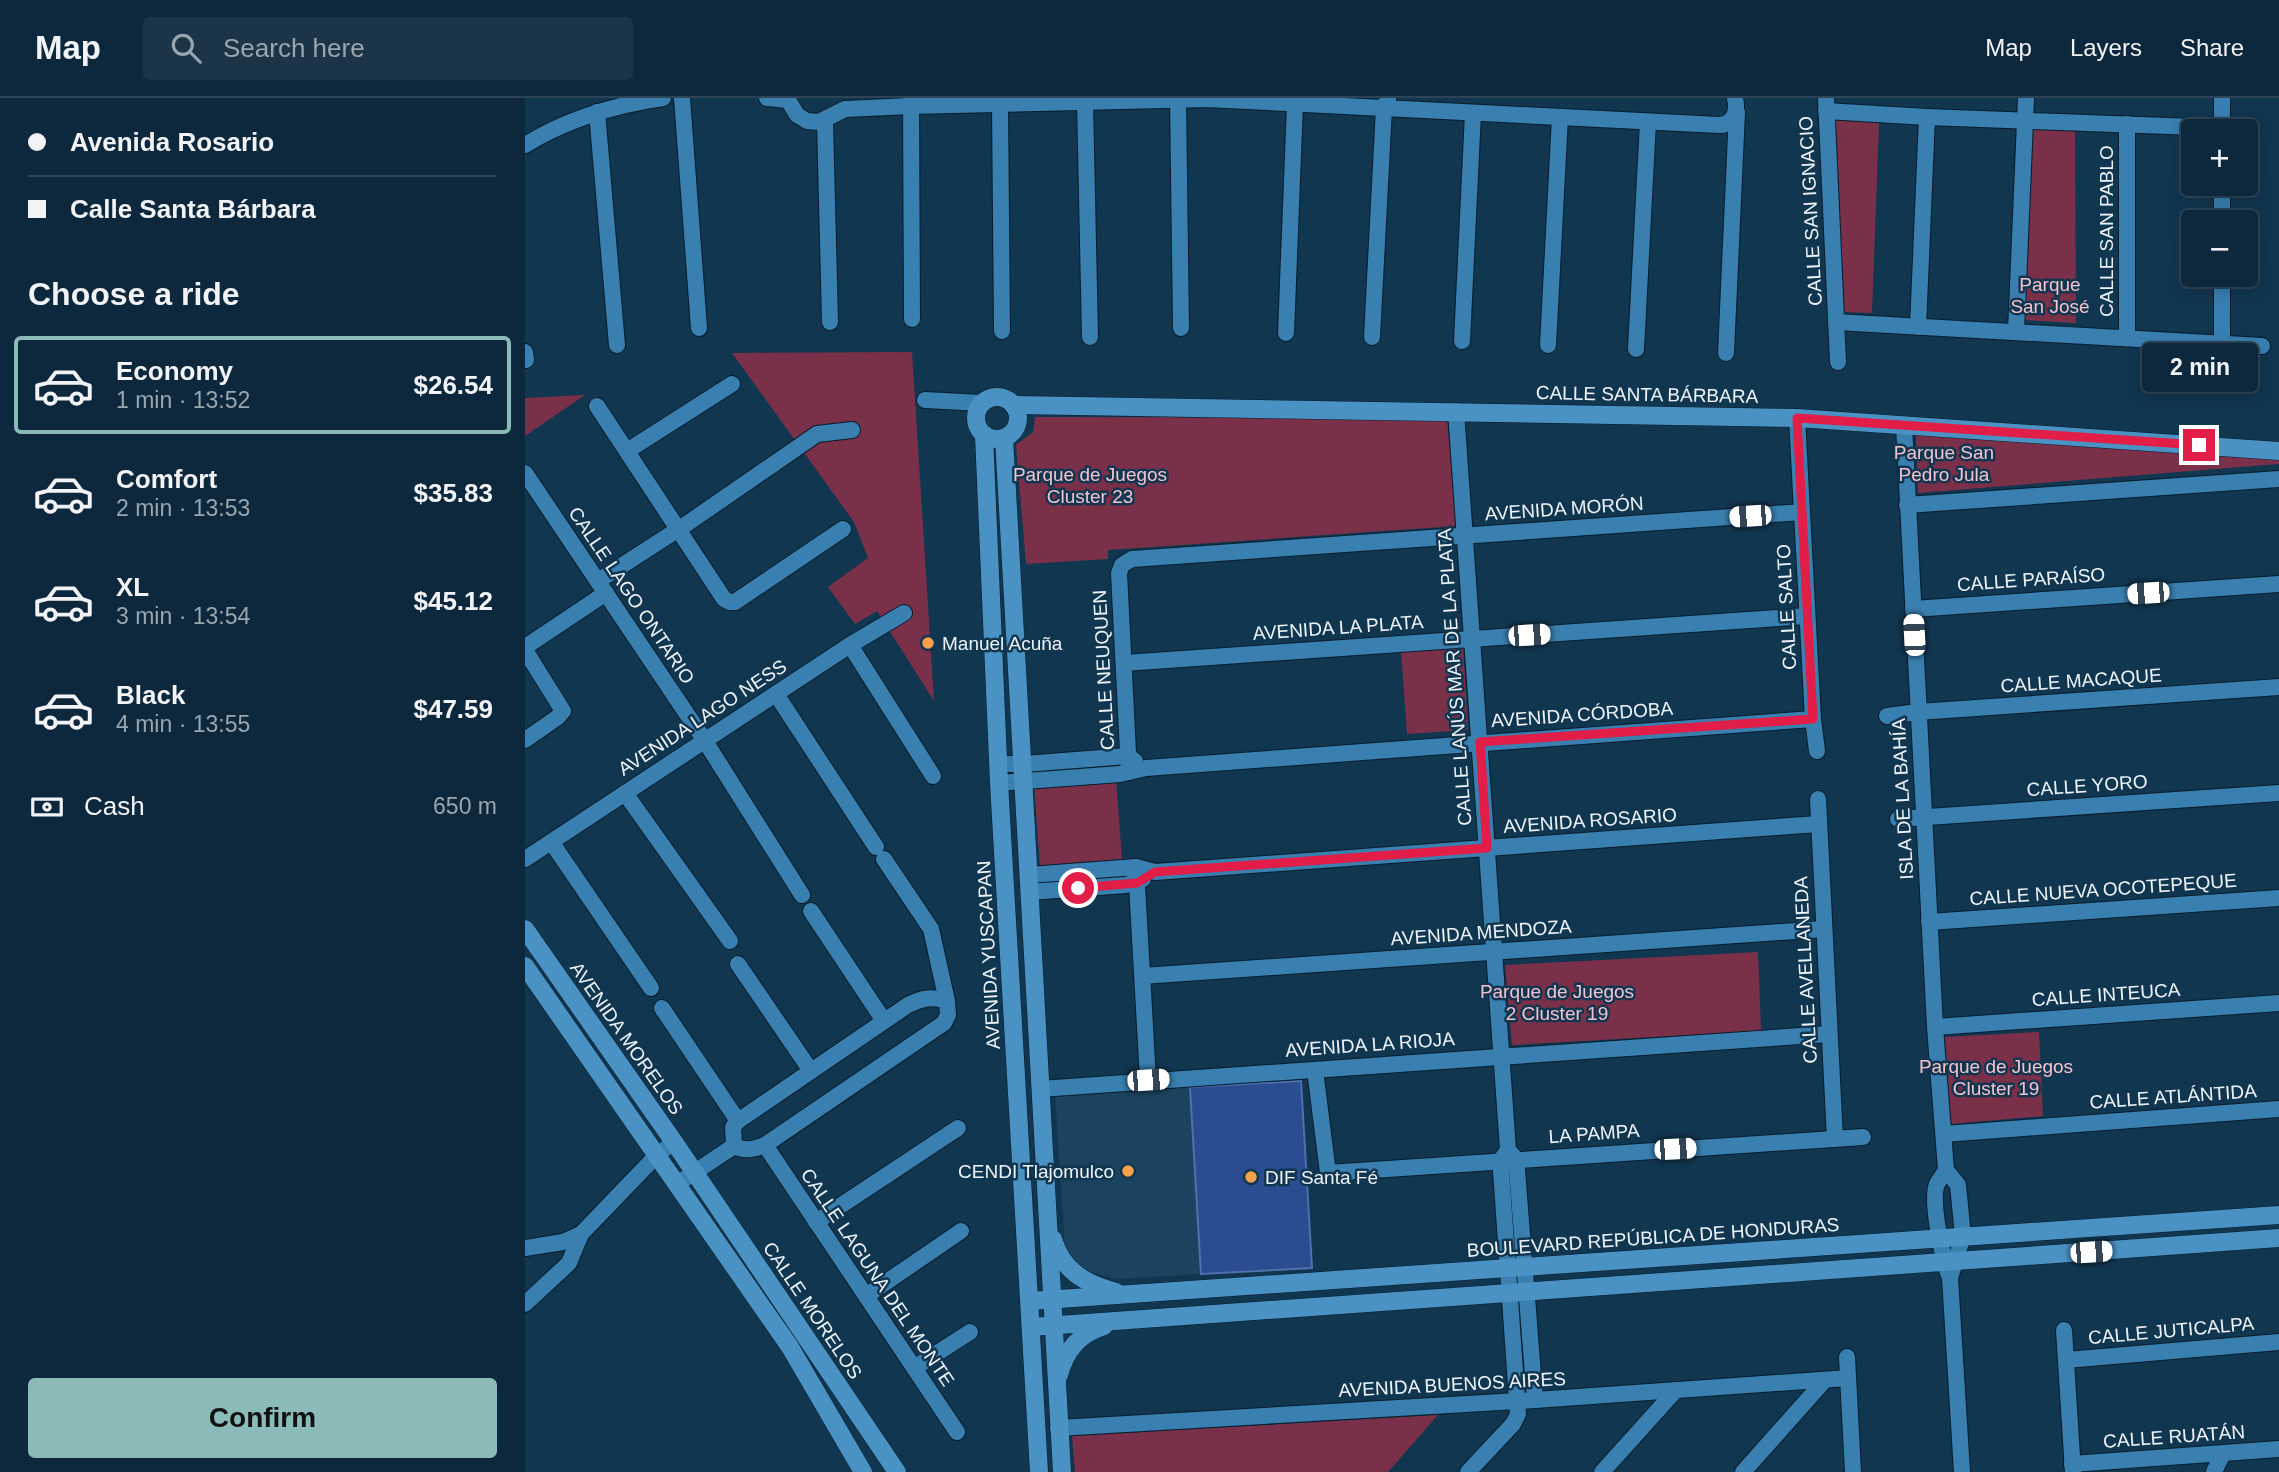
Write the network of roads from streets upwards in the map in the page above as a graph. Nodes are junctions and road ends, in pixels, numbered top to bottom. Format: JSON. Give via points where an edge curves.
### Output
{"nodes":[{"id":1,"x":663,"y":98,"type":"edge"},
{"id":2,"x":682,"y":98,"type":"edge"},
{"id":3,"x":767,"y":98,"type":"edge"},
{"id":4,"x":2025,"y":98,"type":"edge"},
{"id":5,"x":2222,"y":98,"type":"edge"},
{"id":6,"x":788,"y":99,"type":"edge"},
{"id":7,"x":1178,"y":99,"type":"edge"},
{"id":8,"x":911,"y":102,"type":"edge"},
{"id":9,"x":1085,"y":102,"type":"junction"},
{"id":10,"x":1736,"y":102,"type":"edge"},
{"id":11,"x":1000,"y":103,"type":"junction"},
{"id":12,"x":1386,"y":103,"type":"edge"},
{"id":13,"x":1295,"y":104,"type":"junction"},
{"id":14,"x":1826,"y":104,"type":"edge"},
{"id":15,"x":597,"y":112,"type":"junction"},
{"id":16,"x":1473,"y":113,"type":"junction"},
{"id":17,"x":1560,"y":117,"type":"junction"},
{"id":18,"x":1927,"y":117,"type":"junction"},
{"id":19,"x":2222,"y":119,"type":"edge"},
{"id":20,"x":2025,"y":120,"type":"junction"},
{"id":21,"x":825,"y":121,"type":"junction"},
{"id":22,"x":1648,"y":122,"type":"junction"},
{"id":23,"x":2127,"y":124,"type":"junction"},
{"id":24,"x":2181,"y":127,"type":"edge"},
{"id":25,"x":525,"y":145,"type":"edge"},
{"id":26,"x":2222,"y":287,"type":"edge"},
{"id":27,"x":912,"y":319,"type":"dead end"},
{"id":28,"x":830,"y":322,"type":"dead end"},
{"id":29,"x":1836,"y":322,"type":"junction"},
{"id":30,"x":1919,"y":327,"type":"junction"},
{"id":31,"x":699,"y":328,"type":"dead end"},
{"id":32,"x":1181,"y":328,"type":"dead end"},
{"id":33,"x":1002,"y":331,"type":"dead end"},
{"id":34,"x":2016,"y":332,"type":"junction"},
{"id":35,"x":1286,"y":333,"type":"dead end"},
{"id":36,"x":1090,"y":337,"type":"dead end"},
{"id":37,"x":1372,"y":337,"type":"dead end"},
{"id":38,"x":2127,"y":338,"type":"junction"},
{"id":39,"x":1462,"y":341,"type":"dead end"},
{"id":40,"x":2222,"y":343,"type":"junction"},
{"id":41,"x":617,"y":345,"type":"dead end"},
{"id":42,"x":1548,"y":345,"type":"dead end"},
{"id":43,"x":2262,"y":345,"type":"dead end"},
{"id":44,"x":1636,"y":349,"type":"dead end"},
{"id":45,"x":525,"y":352,"type":"edge"},
{"id":46,"x":1726,"y":353,"type":"dead end"},
{"id":47,"x":526,"y":360,"type":"edge"},
{"id":48,"x":1838,"y":362,"type":"dead end"},
{"id":49,"x":732,"y":384,"type":"dead end"},
{"id":50,"x":925,"y":400,"type":"dead end"},
{"id":51,"x":982,"y":403,"type":"junction"},
{"id":52,"x":1013,"y":405,"type":"junction"},
{"id":53,"x":597,"y":406,"type":"dead end"},
{"id":54,"x":1456,"y":411,"type":"junction"},
{"id":55,"x":1797,"y":418,"type":"junction"},
{"id":56,"x":1905,"y":425,"type":"junction"},
{"id":57,"x":852,"y":430,"type":"dead end"},
{"id":58,"x":984,"y":435,"type":"junction"},
{"id":59,"x":1004,"y":438,"type":"junction"},
{"id":60,"x":627,"y":451,"type":"junction"},
{"id":61,"x":2279,"y":451,"type":"edge"},
{"id":62,"x":525,"y":473,"type":"edge"},
{"id":63,"x":2279,"y":479,"type":"edge"},
{"id":64,"x":1907,"y":505,"type":"junction"},
{"id":65,"x":1802,"y":512,"type":"junction"},
{"id":66,"x":678,"y":527,"type":"junction"},
{"id":67,"x":843,"y":529,"type":"dead end"},
{"id":68,"x":1466,"y":535,"type":"junction"},
{"id":69,"x":1122,"y":565,"type":"joint"},
{"id":70,"x":2279,"y":584,"type":"edge"},
{"id":71,"x":602,"y":587,"type":"junction"},
{"id":72,"x":1913,"y":609,"type":"junction"},
{"id":73,"x":904,"y":613,"type":"dead end"},
{"id":74,"x":1807,"y":616,"type":"junction"},
{"id":75,"x":1473,"y":639,"type":"junction"},
{"id":76,"x":850,"y":645,"type":"junction"},
{"id":77,"x":525,"y":648,"type":"edge"},
{"id":78,"x":1123,"y":663,"type":"junction"},
{"id":79,"x":2279,"y":687,"type":"edge"},
{"id":80,"x":776,"y":694,"type":"junction"},
{"id":81,"x":1918,"y":712,"type":"junction"},
{"id":82,"x":1887,"y":716,"type":"dead end"},
{"id":83,"x":1813,"y":719,"type":"junction"},
{"id":84,"x":525,"y":740,"type":"edge"},
{"id":85,"x":705,"y":741,"type":"junction"},
{"id":86,"x":1480,"y":742,"type":"junction"},
{"id":87,"x":1817,"y":751,"type":"dead end"},
{"id":88,"x":999,"y":764,"type":"junction"},
{"id":89,"x":1129,"y":764,"type":"junction"},
{"id":90,"x":1024,"y":773,"type":"junction"},
{"id":91,"x":933,"y":776,"type":"dead end"},
{"id":92,"x":999,"y":783,"type":"junction"},
{"id":93,"x":625,"y":793,"type":"junction"},
{"id":94,"x":2279,"y":793,"type":"edge"},
{"id":95,"x":1818,"y":799,"type":"dead end"},
{"id":96,"x":1924,"y":816,"type":"junction"},
{"id":97,"x":1898,"y":819,"type":"dead end"},
{"id":98,"x":1818,"y":824,"type":"junction"},
{"id":99,"x":552,"y":843,"type":"junction"},
{"id":100,"x":1487,"y":848,"type":"junction"},
{"id":101,"x":525,"y":859,"type":"edge"},
{"id":102,"x":1136,"y":875,"type":"junction"},
{"id":103,"x":1029,"y":884,"type":"junction"},
{"id":104,"x":802,"y":895,"type":"dead end"},
{"id":105,"x":2279,"y":898,"type":"edge"},
{"id":106,"x":810,"y":911,"type":"dead end"},
{"id":107,"x":1930,"y":922,"type":"junction"},
{"id":108,"x":525,"y":929,"type":"edge"},
{"id":109,"x":1824,"y":929,"type":"junction"},
{"id":110,"x":730,"y":940,"type":"dead end"},
{"id":111,"x":1495,"y":952,"type":"junction"},
{"id":112,"x":739,"y":964,"type":"dead end"},
{"id":113,"x":525,"y":966,"type":"edge"},
{"id":114,"x":1142,"y":976,"type":"junction"},
{"id":115,"x":651,"y":988,"type":"dead end"},
{"id":116,"x":947,"y":1001,"type":"junction"},
{"id":117,"x":2279,"y":1003,"type":"edge"},
{"id":118,"x":662,"y":1008,"type":"dead end"},
{"id":119,"x":884,"y":1021,"type":"junction"},
{"id":120,"x":1935,"y":1027,"type":"junction"},
{"id":121,"x":1829,"y":1034,"type":"junction"},
{"id":122,"x":1502,"y":1056,"type":"junction"},
{"id":123,"x":1315,"y":1070,"type":"junction"},
{"id":124,"x":811,"y":1071,"type":"junction"},
{"id":125,"x":1148,"y":1080,"type":"junction"},
{"id":126,"x":1040,"y":1089,"type":"junction"},
{"id":127,"x":2279,"y":1109,"type":"edge"},
{"id":128,"x":738,"y":1121,"type":"junction"},
{"id":129,"x":958,"y":1128,"type":"dead end"},
{"id":130,"x":1944,"y":1133,"type":"junction"},
{"id":131,"x":1863,"y":1137,"type":"dead end"},
{"id":132,"x":1835,"y":1139,"type":"junction"},
{"id":133,"x":674,"y":1142,"type":"junction"},
{"id":134,"x":765,"y":1145,"type":"junction"},
{"id":135,"x":734,"y":1146,"type":"junction"},
{"id":136,"x":657,"y":1155,"type":"junction"},
{"id":137,"x":1508,"y":1156,"type":"junction"},
{"id":138,"x":1946,"y":1170,"type":"junction"},
{"id":139,"x":694,"y":1173,"type":"junction"},
{"id":140,"x":677,"y":1184,"type":"junction"},
{"id":141,"x":2279,"y":1215,"type":"edge"},
{"id":142,"x":1047,"y":1220,"type":"junction"},
{"id":143,"x":816,"y":1222,"type":"junction"},
{"id":144,"x":961,"y":1231,"type":"dead end"},
{"id":145,"x":581,"y":1234,"type":"junction"},
{"id":146,"x":1963,"y":1236,"type":"junction"},
{"id":147,"x":2279,"y":1238,"type":"edge"},
{"id":148,"x":1939,"y":1239,"type":"junction"},
{"id":149,"x":525,"y":1248,"type":"edge"},
{"id":150,"x":1516,"y":1267,"type":"junction"},
{"id":151,"x":1950,"y":1267,"type":"junction"},
{"id":152,"x":1518,"y":1292,"type":"junction"},
{"id":153,"x":1127,"y":1294,"type":"junction"},
{"id":154,"x":866,"y":1296,"type":"junction"},
{"id":155,"x":1052,"y":1300,"type":"junction"},
{"id":156,"x":1030,"y":1301,"type":"junction"},
{"id":157,"x":525,"y":1304,"type":"edge"},
{"id":158,"x":1129,"y":1320,"type":"junction"},
{"id":159,"x":1053,"y":1325,"type":"junction"},
{"id":160,"x":1031,"y":1327,"type":"junction"},
{"id":161,"x":2064,"y":1330,"type":"dead end"},
{"id":162,"x":970,"y":1332,"type":"dead end"},
{"id":163,"x":2279,"y":1342,"type":"edge"},
{"id":164,"x":1847,"y":1357,"type":"dead end"},
{"id":165,"x":2066,"y":1360,"type":"junction"},
{"id":166,"x":914,"y":1368,"type":"junction"},
{"id":167,"x":831,"y":1373,"type":"junction"},
{"id":168,"x":1849,"y":1378,"type":"junction"},
{"id":169,"x":1825,"y":1380,"type":"junction"},
{"id":170,"x":811,"y":1384,"type":"junction"},
{"id":171,"x":1056,"y":1388,"type":"junction"},
{"id":172,"x":1676,"y":1390,"type":"junction"},
{"id":173,"x":1535,"y":1400,"type":"junction"},
{"id":174,"x":1518,"y":1401,"type":"junction"},
{"id":175,"x":1058,"y":1428,"type":"junction"},
{"id":176,"x":957,"y":1432,"type":"dead end"},
{"id":177,"x":2279,"y":1449,"type":"edge"},
{"id":178,"x":2223,"y":1453,"type":"junction"},
{"id":179,"x":2073,"y":1468,"type":"edge"},
{"id":180,"x":863,"y":1472,"type":"edge"},
{"id":181,"x":897,"y":1472,"type":"edge"},
{"id":182,"x":1039,"y":1472,"type":"edge"},
{"id":183,"x":1062,"y":1472,"type":"edge"},
{"id":184,"x":1468,"y":1472,"type":"edge"},
{"id":185,"x":1602,"y":1472,"type":"edge"},
{"id":186,"x":1743,"y":1472,"type":"edge"},
{"id":187,"x":1853,"y":1472,"type":"edge"},
{"id":188,"x":1962,"y":1472,"type":"edge"},
{"id":189,"x":2214,"y":1472,"type":"edge"}],
"edges":[{"from":1,"to":15,"type":"street"},
{"from":2,"to":31,"type":"street"},
{"from":3,"to":6,"type":"street"},
{"from":4,"to":20,"type":"street"},
{"from":5,"to":19,"type":"street"},
{"from":6,"to":21,"type":"street","via":[[797,115],[807,121]]},
{"from":7,"to":9,"type":"street"},
{"from":7,"to":13,"type":"street"},
{"from":7,"to":32,"type":"street"},
{"from":8,"to":11,"type":"street"},
{"from":8,"to":21,"type":"street","via":[[845,109]]},
{"from":8,"to":27,"type":"street"},
{"from":9,"to":11,"type":"street"},
{"from":9,"to":36,"type":"street"},
{"from":10,"to":22,"type":"street","via":[[1735,116],[1724,125]]},
{"from":10,"to":46,"type":"street"},
{"from":11,"to":33,"type":"street"},
{"from":12,"to":13,"type":"street"},
{"from":12,"to":16,"type":"street"},
{"from":12,"to":37,"type":"street"},
{"from":13,"to":35,"type":"street"},
{"from":14,"to":18,"type":"street"},
{"from":14,"to":29,"type":"street","name":"CALLE SAN IGNACIO"},
{"from":15,"to":25,"type":"street"},
{"from":15,"to":41,"type":"street"},
{"from":16,"to":17,"type":"street"},
{"from":16,"to":39,"type":"street"},
{"from":17,"to":22,"type":"street"},
{"from":17,"to":42,"type":"street"},
{"from":18,"to":20,"type":"street"},
{"from":18,"to":30,"type":"street"},
{"from":20,"to":23,"type":"street"},
{"from":20,"to":34,"type":"street"},
{"from":21,"to":28,"type":"street"},
{"from":22,"to":44,"type":"street"},
{"from":23,"to":24,"type":"street"},
{"from":23,"to":38,"type":"street","name":"CALLE SAN PABLO"},
{"from":26,"to":40,"type":"street"},
{"from":29,"to":30,"type":"street","name":"CALLE SAN IGNACIO"},
{"from":29,"to":48,"type":"street","name":"CALLE SAN IGNACIO"},
{"from":30,"to":34,"type":"street","name":"CALLE SAN IGNACIO"},
{"from":34,"to":38,"type":"street","name":"CALLE SAN IGNACIO"},
{"from":38,"to":40,"type":"street","name":"CALLE SAN IGNACIO"},
{"from":40,"to":43,"type":"street","name":"CALLE SAN IGNACIO"},
{"from":45,"to":47,"type":"street"},
{"from":49,"to":60,"type":"street"},
{"from":50,"to":51,"type":"street"},
{"from":51,"to":52,"type":"street","via":[[994,398]]},
{"from":51,"to":58,"type":"street","via":[[976,423]]},
{"from":52,"to":54,"type":"street","name":"CALLE SANTA BÁRBARA"},
{"from":52,"to":59,"type":"street","via":[[1017,424]]},
{"from":53,"to":60,"type":"street"},
{"from":54,"to":55,"type":"street","name":"CALLE SANTA BÁRBARA"},
{"from":54,"to":68,"type":"street","name":"CALLE LANÚS MAR DE LA PLATA"},
{"from":55,"to":56,"type":"street","name":"CALLE SANTA BÁRBARA"},
{"from":55,"to":65,"type":"street","name":"CALLE SALTO"},
{"from":56,"to":61,"type":"street","name":"CALLE SANTA BÁRBARA"},
{"from":56,"to":64,"type":"street","name":"ISLA DE LA BAHÍA"},
{"from":57,"to":66,"type":"street","via":[[817,435]]},
{"from":58,"to":59,"type":"street"},
{"from":58,"to":88,"type":"street","name":"AVENIDA YUSCAPAN"},
{"from":59,"to":90,"type":"street"},
{"from":60,"to":66,"type":"street"},
{"from":62,"to":71,"type":"street","name":"CALLE LAGO ONTARIO"},
{"from":63,"to":64,"type":"street"},
{"from":64,"to":72,"type":"street","name":"ISLA DE LA BAHÍA"},
{"from":65,"to":68,"type":"street","name":"AVENIDA MORÓN"},
{"from":65,"to":74,"type":"street","name":"CALLE SALTO"},
{"from":66,"to":67,"type":"street","via":[[730,602]]},
{"from":66,"to":71,"type":"street"},
{"from":68,"to":69,"type":"street","name":"AVENIDA MORÓN","via":[[1132,559]]},
{"from":68,"to":75,"type":"street","name":"CALLE LANÚS MAR DE LA PLATA"},
{"from":69,"to":78,"type":"street","name":"CALLE NEUQUEN"},
{"from":70,"to":72,"type":"street","name":"CALLE PARAÍSO"},
{"from":71,"to":77,"type":"street"},
{"from":71,"to":85,"type":"street","name":"CALLE LAGO ONTARIO"},
{"from":72,"to":81,"type":"street","name":"ISLA DE LA BAHÍA"},
{"from":73,"to":76,"type":"street","name":"AVENIDA LAGO NESS"},
{"from":74,"to":75,"type":"street","name":"AVENIDA LA PLATA"},
{"from":74,"to":83,"type":"street","name":"CALLE SALTO"},
{"from":75,"to":78,"type":"street","name":"AVENIDA LA PLATA"},
{"from":75,"to":86,"type":"street","name":"CALLE LANÚS MAR DE LA PLATA"},
{"from":76,"to":80,"type":"street","name":"AVENIDA LAGO NESS"},
{"from":76,"to":91,"type":"street"},
{"from":77,"to":84,"type":"street","via":[[563,711]]},
{"from":78,"to":89,"type":"street","name":"CALLE NEUQUEN"},
{"from":79,"to":81,"type":"street","name":"CALLE MACAQUE"},
{"from":80,"to":85,"type":"street","name":"AVENIDA LAGO NESS"},
{"from":80,"to":116,"type":"street","via":[[931,929]]},
{"from":81,"to":82,"type":"street","name":"CALLE MACAQUE"},
{"from":81,"to":96,"type":"street","name":"ISLA DE LA BAHÍA"},
{"from":83,"to":86,"type":"street","name":"AVENIDA CÓRDOBA"},
{"from":83,"to":87,"type":"street","name":"CALLE SALTO"},
{"from":85,"to":93,"type":"street","name":"AVENIDA LAGO NESS"},
{"from":85,"to":104,"type":"street","name":"CALLE LAGO ONTARIO"},
{"from":86,"to":89,"type":"street","name":"AVENIDA CÓRDOBA","via":[[1146,768]]},
{"from":86,"to":100,"type":"street","name":"CALLE LANÚS MAR DE LA PLATA"},
{"from":88,"to":90,"type":"street"},
{"from":88,"to":92,"type":"street","name":"AVENIDA YUSCAPAN"},
{"from":89,"to":90,"type":"street"},
{"from":90,"to":92,"type":"street"},
{"from":90,"to":103,"type":"street"},
{"from":92,"to":156,"type":"street","name":"AVENIDA YUSCAPAN"},
{"from":93,"to":99,"type":"street","name":"AVENIDA LAGO NESS"},
{"from":93,"to":110,"type":"street"},
{"from":94,"to":96,"type":"street","name":"CALLE YORO"},
{"from":95,"to":98,"type":"street","name":"CALLE AVELLANEDA"},
{"from":96,"to":97,"type":"street","name":"CALLE YORO"},
{"from":96,"to":107,"type":"street","name":"ISLA DE LA BAHÍA"},
{"from":98,"to":100,"type":"street","name":"AVENIDA ROSARIO"},
{"from":98,"to":109,"type":"street","name":"CALLE AVELLANEDA"},
{"from":99,"to":101,"type":"street","name":"AVENIDA LAGO NESS"},
{"from":99,"to":115,"type":"street"},
{"from":100,"to":102,"type":"street","name":"AVENIDA ROSARIO"},
{"from":100,"to":111,"type":"street","name":"CALLE LANÚS MAR DE LA PLATA"},
{"from":102,"to":103,"type":"street","name":"AVENIDA ROSARIO"},
{"from":102,"to":114,"type":"street"},
{"from":103,"to":126,"type":"street"},
{"from":105,"to":107,"type":"street","name":"CALLE NUEVA OCOTEPEQUE"},
{"from":106,"to":119,"type":"street"},
{"from":107,"to":120,"type":"street","name":"ISLA DE LA BAHÍA"},
{"from":108,"to":133,"type":"street","name":"AVENIDA MORELOS"},
{"from":109,"to":111,"type":"street","name":"AVENIDA MENDOZA"},
{"from":109,"to":121,"type":"street","name":"CALLE AVELLANEDA"},
{"from":111,"to":114,"type":"street","name":"AVENIDA MENDOZA"},
{"from":111,"to":122,"type":"street","name":"CALLE LANÚS MAR DE LA PLATA"},
{"from":112,"to":124,"type":"street"},
{"from":113,"to":136,"type":"street"},
{"from":114,"to":125,"type":"street"},
{"from":116,"to":119,"type":"street","via":[[922,998]]},
{"from":116,"to":134,"type":"street","via":[[944,1023]]},
{"from":117,"to":120,"type":"street","name":"CALLE INTEUCA"},
{"from":118,"to":128,"type":"street"},
{"from":119,"to":124,"type":"street"},
{"from":120,"to":130,"type":"street","name":"ISLA DE LA BAHÍA"},
{"from":121,"to":122,"type":"street","name":"AVENIDA LA RIOJA"},
{"from":121,"to":132,"type":"street","name":"CALLE AVELLANEDA"},
{"from":122,"to":123,"type":"street","name":"AVENIDA LA RIOJA"},
{"from":122,"to":137,"type":"street","name":"CALLE LANÚS MAR DE LA PLATA"},
{"from":123,"to":125,"type":"street","name":"AVENIDA LA RIOJA"},
{"from":123,"to":137,"type":"street","name":"LA PAMPA","via":[[1328,1173]]},
{"from":124,"to":128,"type":"street"},
{"from":125,"to":126,"type":"street","name":"AVENIDA LA RIOJA"},
{"from":126,"to":142,"type":"street"},
{"from":127,"to":130,"type":"street","name":"CALLE ATLÁNTIDA"},
{"from":128,"to":135,"type":"street","via":[[733,1127]]},
{"from":129,"to":143,"type":"street"},
{"from":130,"to":138,"type":"street","name":"ISLA DE LA BAHÍA"},
{"from":131,"to":132,"type":"street","name":"LA PAMPA"},
{"from":132,"to":137,"type":"street","name":"LA PAMPA"},
{"from":133,"to":136,"type":"street"},
{"from":133,"to":139,"type":"street","name":"AVENIDA MORELOS"},
{"from":134,"to":135,"type":"street","via":[[752,1150]]},
{"from":134,"to":143,"type":"street","name":"CALLE LAGUNA DEL MONTE"},
{"from":135,"to":139,"type":"street"},
{"from":136,"to":140,"type":"street"},
{"from":136,"to":145,"type":"street"},
{"from":137,"to":150,"type":"street","name":"CALLE LANÚS MAR DE LA PLATA"},
{"from":138,"to":146,"type":"street","name":"ISLA DE LA BAHÍA","via":[[1958,1185]]},
{"from":138,"to":148,"type":"street","name":"ISLA DE LA BAHÍA","via":[[1935,1186]]},
{"from":139,"to":140,"type":"street"},
{"from":139,"to":167,"type":"street","name":"CALLE MORELOS"},
{"from":140,"to":170,"type":"street","name":"CALLE MORELOS"},
{"from":141,"to":146,"type":"street","name":"BOULEVARD REPÚBLICA DE HONDURAS"},
{"from":142,"to":153,"type":"street","via":[[1056,1250],[1076,1276],[1099,1288]]},
{"from":142,"to":155,"type":"street"},
{"from":143,"to":154,"type":"street","name":"CALLE LAGUNA DEL MONTE"},
{"from":144,"to":154,"type":"street"},
{"from":145,"to":149,"type":"street"},
{"from":145,"to":157,"type":"street","via":[[569,1263]]},
{"from":146,"to":148,"type":"street","name":"BOULEVARD REPÚBLICA DE HONDURAS"},
{"from":146,"to":151,"type":"street","name":"ISLA DE LA BAHÍA"},
{"from":147,"to":151,"type":"street"},
{"from":148,"to":150,"type":"street","name":"BOULEVARD REPÚBLICA DE HONDURAS"},
{"from":148,"to":151,"type":"street","name":"ISLA DE LA BAHÍA"},
{"from":150,"to":152,"type":"street","name":"CALLE LANÚS MAR DE LA PLATA"},
{"from":150,"to":153,"type":"street","name":"BOULEVARD REPÚBLICA DE HONDURAS"},
{"from":151,"to":152,"type":"street"},
{"from":151,"to":188,"type":"street","name":"ISLA DE LA BAHÍA"},
{"from":152,"to":158,"type":"street"},
{"from":152,"to":173,"type":"street","name":"CALLE LANÚS MAR DE LA PLATA"},
{"from":152,"to":174,"type":"street","name":"CALLE LANÚS MAR DE LA PLATA"},
{"from":153,"to":155,"type":"street","name":"BOULEVARD REPÚBLICA DE HONDURAS"},
{"from":154,"to":166,"type":"street","name":"CALLE LAGUNA DEL MONTE"},
{"from":155,"to":156,"type":"street","name":"BOULEVARD REPÚBLICA DE HONDURAS"},
{"from":155,"to":159,"type":"street"},
{"from":156,"to":160,"type":"street","name":"AVENIDA YUSCAPAN"},
{"from":158,"to":159,"type":"street"},
{"from":158,"to":171,"type":"street","via":[[1081,1338],[1062,1362]]},
{"from":159,"to":160,"type":"street"},
{"from":159,"to":171,"type":"street"},
{"from":160,"to":182,"type":"street","name":"AVENIDA YUSCAPAN"},
{"from":161,"to":165,"type":"street"},
{"from":162,"to":166,"type":"street"},
{"from":163,"to":165,"type":"street","name":"CALLE JUTICALPA"},
{"from":164,"to":168,"type":"street"},
{"from":165,"to":179,"type":"street"},
{"from":166,"to":176,"type":"street","name":"CALLE LAGUNA DEL MONTE"},
{"from":167,"to":170,"type":"street"},
{"from":167,"to":181,"type":"street","name":"CALLE MORELOS"},
{"from":168,"to":169,"type":"street","name":"AVENIDA BUENOS AIRES"},
{"from":168,"to":187,"type":"street"},
{"from":169,"to":172,"type":"street","name":"AVENIDA BUENOS AIRES"},
{"from":169,"to":186,"type":"street"},
{"from":170,"to":180,"type":"street","name":"CALLE MORELOS"},
{"from":171,"to":175,"type":"street"},
{"from":172,"to":173,"type":"street","name":"AVENIDA BUENOS AIRES"},
{"from":172,"to":185,"type":"street"},
{"from":173,"to":174,"type":"street","name":"AVENIDA BUENOS AIRES"},
{"from":174,"to":175,"type":"street","name":"AVENIDA BUENOS AIRES"},
{"from":174,"to":184,"type":"street","name":"CALLE LANÚS MAR DE LA PLATA","via":[[1513,1424]]},
{"from":175,"to":183,"type":"street"},
{"from":177,"to":178,"type":"street","name":"CALLE RUATÁN"},
{"from":178,"to":179,"type":"street","name":"CALLE RUATÁN"},
{"from":178,"to":189,"type":"street"}]}
